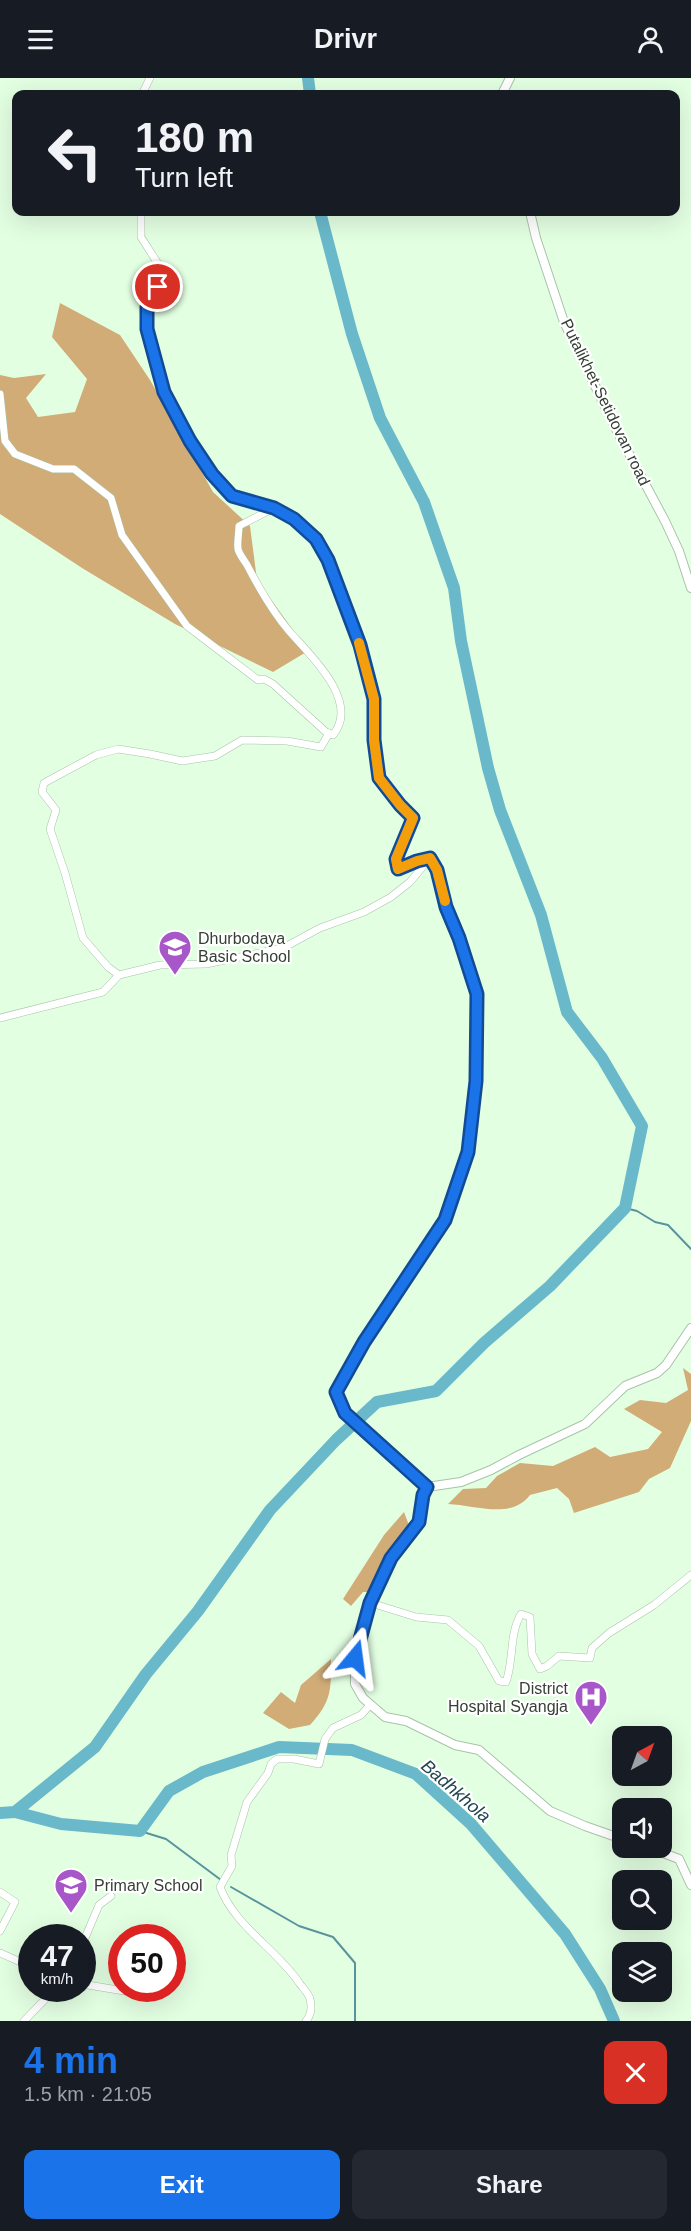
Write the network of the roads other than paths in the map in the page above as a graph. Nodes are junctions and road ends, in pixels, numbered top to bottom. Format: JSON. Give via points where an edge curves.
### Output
{"nodes":[{"id":1,"x":141,"y":216,"type":"edge"},
{"id":2,"x":531,"y":216,"type":"edge"},
{"id":3,"x":0,"y":394,"type":"edge"},
{"id":4,"x":274,"y":508,"type":"junction"},
{"id":5,"x":691,"y":588,"type":"edge"},
{"id":6,"x":329,"y":733,"type":"junction"},
{"id":7,"x":430,"y":858,"type":"junction"},
{"id":8,"x":119,"y":975,"type":"junction"},
{"id":9,"x":0,"y":1018,"type":"edge"},
{"id":10,"x":691,"y":1328,"type":"edge"},
{"id":11,"x":425,"y":1485,"type":"junction"},
{"id":12,"x":691,"y":1575,"type":"edge"},
{"id":13,"x":370,"y":1603,"type":"junction"},
{"id":14,"x":370,"y":1705,"type":"junction"},
{"id":15,"x":612,"y":1835,"type":"edge"},
{"id":16,"x":672,"y":1856,"type":"edge"},
{"id":17,"x":691,"y":1885,"type":"edge"},
{"id":18,"x":0,"y":1892,"type":"edge"},
{"id":19,"x":111,"y":1896,"type":"dead end"},
{"id":20,"x":91,"y":1924,"type":"edge"},
{"id":21,"x":0,"y":1931,"type":"edge"},
{"id":22,"x":0,"y":1953,"type":"edge"},
{"id":23,"x":18,"y":1961,"type":"edge"},
{"id":24,"x":42,"y":2002,"type":"edge"},
{"id":25,"x":24,"y":2021,"type":"edge"},
{"id":26,"x":306,"y":2021,"type":"edge"}],
"edges":[{"from":1,"to":4,"type":"street","via":[[141,237],[160,267],[158,287],[147,307],[147,329],[164,392],[190,441],[232,496]]},
{"from":2,"to":5,"type":"main road","name":"Putalikhet-Setidovan road","via":[[564,322],[665,521]]},
{"from":3,"to":6,"type":"street","via":[[5,441],[15,454],[53,469],[75,469],[111,498],[122,535],[186,626],[258,680],[273,684]]},
{"from":4,"to":6,"type":"street","via":[[239,526],[238,550],[288,630],[313,655],[332,683],[342,715],[339,727],[333,735]]},
{"from":4,"to":7,"type":"street","via":[[294,519],[316,539],[328,560],[360,645],[374,699],[379,778],[413,818],[396,859],[398,869]]},
{"from":6,"to":8,"type":"street","via":[[321,747],[242,740],[215,756],[182,761],[118,749],[96,755],[44,783],[42,792],[56,810],[50,829],[83,938]]},
{"from":7,"to":8,"type":"street","via":[[391,897],[283,948],[206,964],[160,965]]},
{"from":7,"to":11,"type":"street","via":[[477,994],[476,1081],[468,1152],[445,1220],[364,1342],[336,1392],[345,1413]]},
{"from":8,"to":9,"type":"street","via":[[103,992]]},
{"from":10,"to":11,"type":"main road","via":[[666,1365],[657,1373],[625,1386],[585,1424],[461,1482]]},
{"from":11,"to":13,"type":"main road","via":[[419,1522],[391,1558]]},
{"from":12,"to":13,"type":"street","via":[[654,1605],[609,1633],[592,1648],[590,1658],[559,1656],[540,1669],[532,1654],[530,1617],[521,1614],[506,1682],[499,1681],[479,1646],[448,1620],[416,1617]]},
{"from":13,"to":14,"type":"main road","via":[[355,1658],[355,1684]]},
{"from":14,"to":15,"type":"main road","via":[[385,1717],[406,1721],[455,1746],[478,1750],[550,1811]]},
{"from":14,"to":26,"type":"street","via":[[361,1715],[333,1728],[319,1764],[277,1759],[271,1764],[247,1802],[231,1855],[232,1866],[220,1887],[242,1922],[289,1969],[310,1997],[311,2015]]},
{"from":16,"to":17,"type":"main road","via":[[679,1859]]},
{"from":18,"to":21,"type":"street","via":[[15,1902]]},
{"from":19,"to":20,"type":"street","via":[[99,1905]]},
{"from":22,"to":23,"type":"street"},
{"from":24,"to":25,"type":"street"}]}
